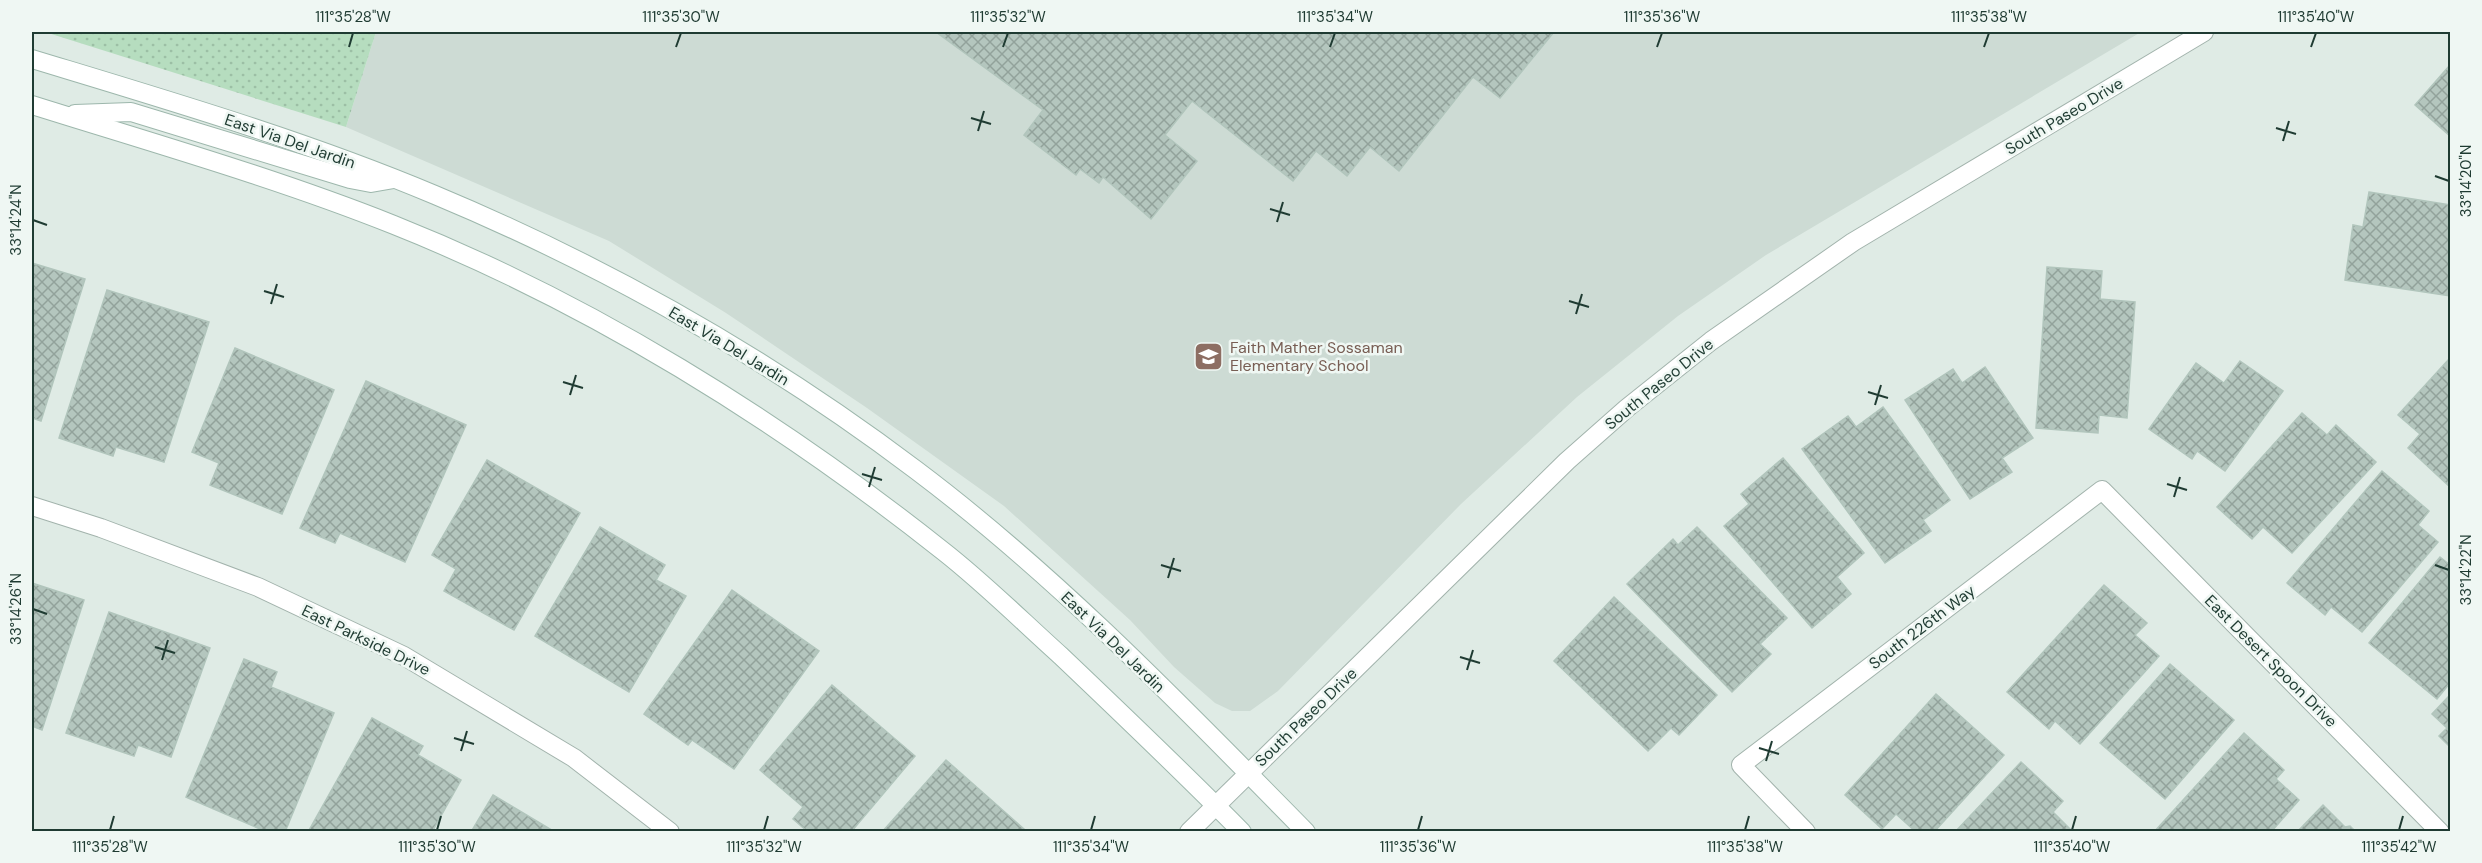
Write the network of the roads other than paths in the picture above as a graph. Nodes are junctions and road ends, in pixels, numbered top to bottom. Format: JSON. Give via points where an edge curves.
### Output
{"nodes":[{"id":1,"x":2204,"y":32,"type":"edge"},
{"id":2,"x":32,"y":58,"type":"edge"},
{"id":3,"x":32,"y":105,"type":"edge"},
{"id":4,"x":61,"y":114,"type":"junction"},
{"id":5,"x":395,"y":179,"type":"junction"},
{"id":6,"x":2102,"y":490,"type":"joint"},
{"id":7,"x":32,"y":506,"type":"edge"},
{"id":8,"x":1248,"y":773,"type":"junction"},
{"id":9,"x":1215,"y":804,"type":"junction"},
{"id":10,"x":670,"y":831,"type":"edge"},
{"id":11,"x":1189,"y":831,"type":"edge"},
{"id":12,"x":1242,"y":831,"type":"edge"},
{"id":13,"x":1306,"y":831,"type":"edge"},
{"id":14,"x":1806,"y":831,"type":"edge"},
{"id":15,"x":2440,"y":831,"type":"edge"}],
"edges":[{"from":1,"to":8,"type":"street","name":"South Paseo Drive","via":[[1853,242],[1712,341],[1567,461]]},
{"from":2,"to":5,"type":"street","name":"East Via Del Jardin","via":[[252,127]]},
{"from":3,"to":4,"type":"street"},
{"from":4,"to":5,"type":"street","via":[[131,112],[350,179],[371,183]]},
{"from":4,"to":9,"type":"street","via":[[283,184],[395,225],[520,282],[688,373],[783,434],[944,551]]},
{"from":5,"to":8,"type":"street","name":"East Via Del Jardin","via":[[535,239],[652,300],[746,354],[917,470],[1070,599]]},
{"from":6,"to":14,"type":"street","name":"South 226th Way","via":[[1741,765]]},
{"from":6,"to":15,"type":"street","name":"East Desert Spoon Drive"},
{"from":7,"to":10,"type":"street","name":"East Parkside Drive","via":[[258,587],[404,656],[574,758]]},
{"from":8,"to":9,"type":"street","name":"South Paseo Drive"},
{"from":8,"to":13,"type":"street","name":"East Via Del Jardin"},
{"from":9,"to":11,"type":"street","name":"South Paseo Drive"},
{"from":9,"to":12,"type":"street"}]}
